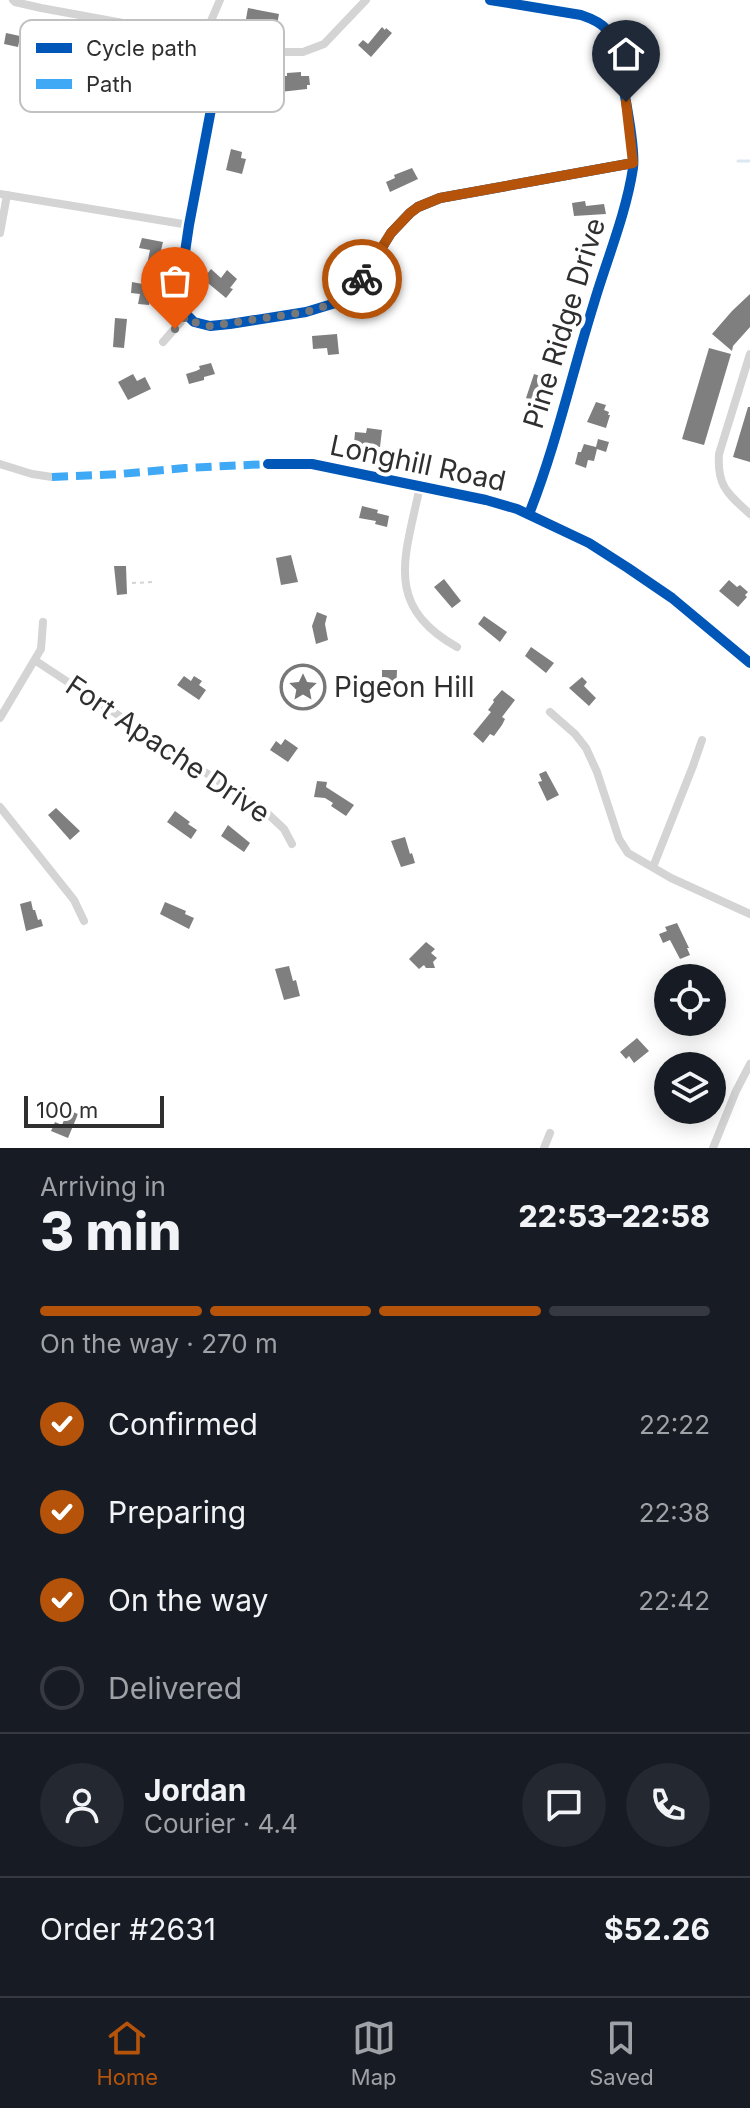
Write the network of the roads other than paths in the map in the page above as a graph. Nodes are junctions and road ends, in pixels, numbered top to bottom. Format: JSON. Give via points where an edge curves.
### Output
{"nodes":[{"id":1,"x":13,"y":0,"type":"edge"},
{"id":2,"x":220,"y":0,"type":"edge"},
{"id":3,"x":366,"y":0,"type":"edge"},
{"id":4,"x":490,"y":0,"type":"edge"},
{"id":5,"x":108,"y":20,"type":"edge"},
{"id":6,"x":211,"y":20,"type":"edge"},
{"id":7,"x":284,"y":52,"type":"edge"},
{"id":8,"x":210,"y":112,"type":"edge"},
{"id":9,"x":633,"y":163,"type":"junction"},
{"id":10,"x":4,"y":194,"type":"edge"},
{"id":11,"x":189,"y":225,"type":"junction"},
{"id":12,"x":0,"y":233,"type":"edge"},
{"id":13,"x":186,"y":316,"type":"junction"},
{"id":14,"x":163,"y":342,"type":"dead end"},
{"id":15,"x":750,"y":354,"type":"edge"},
{"id":16,"x":0,"y":464,"type":"edge"},
{"id":17,"x":268,"y":464,"type":"dead end"},
{"id":18,"x":52,"y":477,"type":"dead end"},
{"id":19,"x":420,"y":486,"type":"junction"},
{"id":20,"x":529,"y":514,"type":"junction"},
{"id":21,"x":750,"y":514,"type":"edge"},
{"id":22,"x":43,"y":622,"type":"dead end"},
{"id":23,"x":457,"y":647,"type":"dead end"},
{"id":24,"x":36,"y":661,"type":"junction"},
{"id":25,"x":750,"y":663,"type":"edge"},
{"id":26,"x":550,"y":712,"type":"dead end"},
{"id":27,"x":0,"y":718,"type":"edge"},
{"id":28,"x":702,"y":740,"type":"dead end"},
{"id":29,"x":0,"y":807,"type":"edge"},
{"id":30,"x":292,"y":844,"type":"dead end"},
{"id":31,"x":653,"y":867,"type":"junction"},
{"id":32,"x":750,"y":914,"type":"edge"},
{"id":33,"x":84,"y":921,"type":"dead end"},
{"id":34,"x":750,"y":1064,"type":"edge"},
{"id":35,"x":550,"y":1133,"type":"dead end"},
{"id":36,"x":544,"y":1148,"type":"edge"},
{"id":37,"x":713,"y":1148,"type":"edge"}],
"edges":[{"from":1,"to":5,"type":"street"},
{"from":2,"to":6,"type":"street"},
{"from":3,"to":7,"type":"street","via":[[324,44]]},
{"from":4,"to":9,"type":"street","name":"Pine Ridge Drive","via":[[581,15],[606,28],[626,102]]},
{"from":8,"to":11,"type":"street"},
{"from":9,"to":13,"type":"street","via":[[440,198],[418,207],[391,233],[351,294],[333,305],[210,326]]},
{"from":9,"to":20,"type":"street","name":"Pine Ridge Drive","via":[[627,198]]},
{"from":10,"to":11,"type":"street"},
{"from":10,"to":12,"type":"street"},
{"from":11,"to":13,"type":"street","via":[[179,293]]},
{"from":13,"to":14,"type":"street"},
{"from":15,"to":21,"type":"street","via":[[718,468],[727,493]]},
{"from":16,"to":18,"type":"street"},
{"from":17,"to":19,"type":"street","name":"Longhill Road","via":[[312,464]]},
{"from":19,"to":20,"type":"street","name":"Longhill Road"},
{"from":19,"to":23,"type":"street","via":[[406,556],[406,592],[421,618]]},
{"from":20,"to":25,"type":"street","name":"Longhill Road","via":[[589,543],[672,598]]},
{"from":22,"to":24,"type":"street"},
{"from":24,"to":27,"type":"street"},
{"from":24,"to":30,"type":"street","name":"Fort Apache Drive","via":[[267,813]]},
{"from":26,"to":31,"type":"street","via":[[586,748],[623,846]]},
{"from":28,"to":31,"type":"street"},
{"from":29,"to":33,"type":"street","via":[[74,900]]},
{"from":31,"to":32,"type":"street"},
{"from":34,"to":37,"type":"street"},
{"from":35,"to":36,"type":"street"}]}
